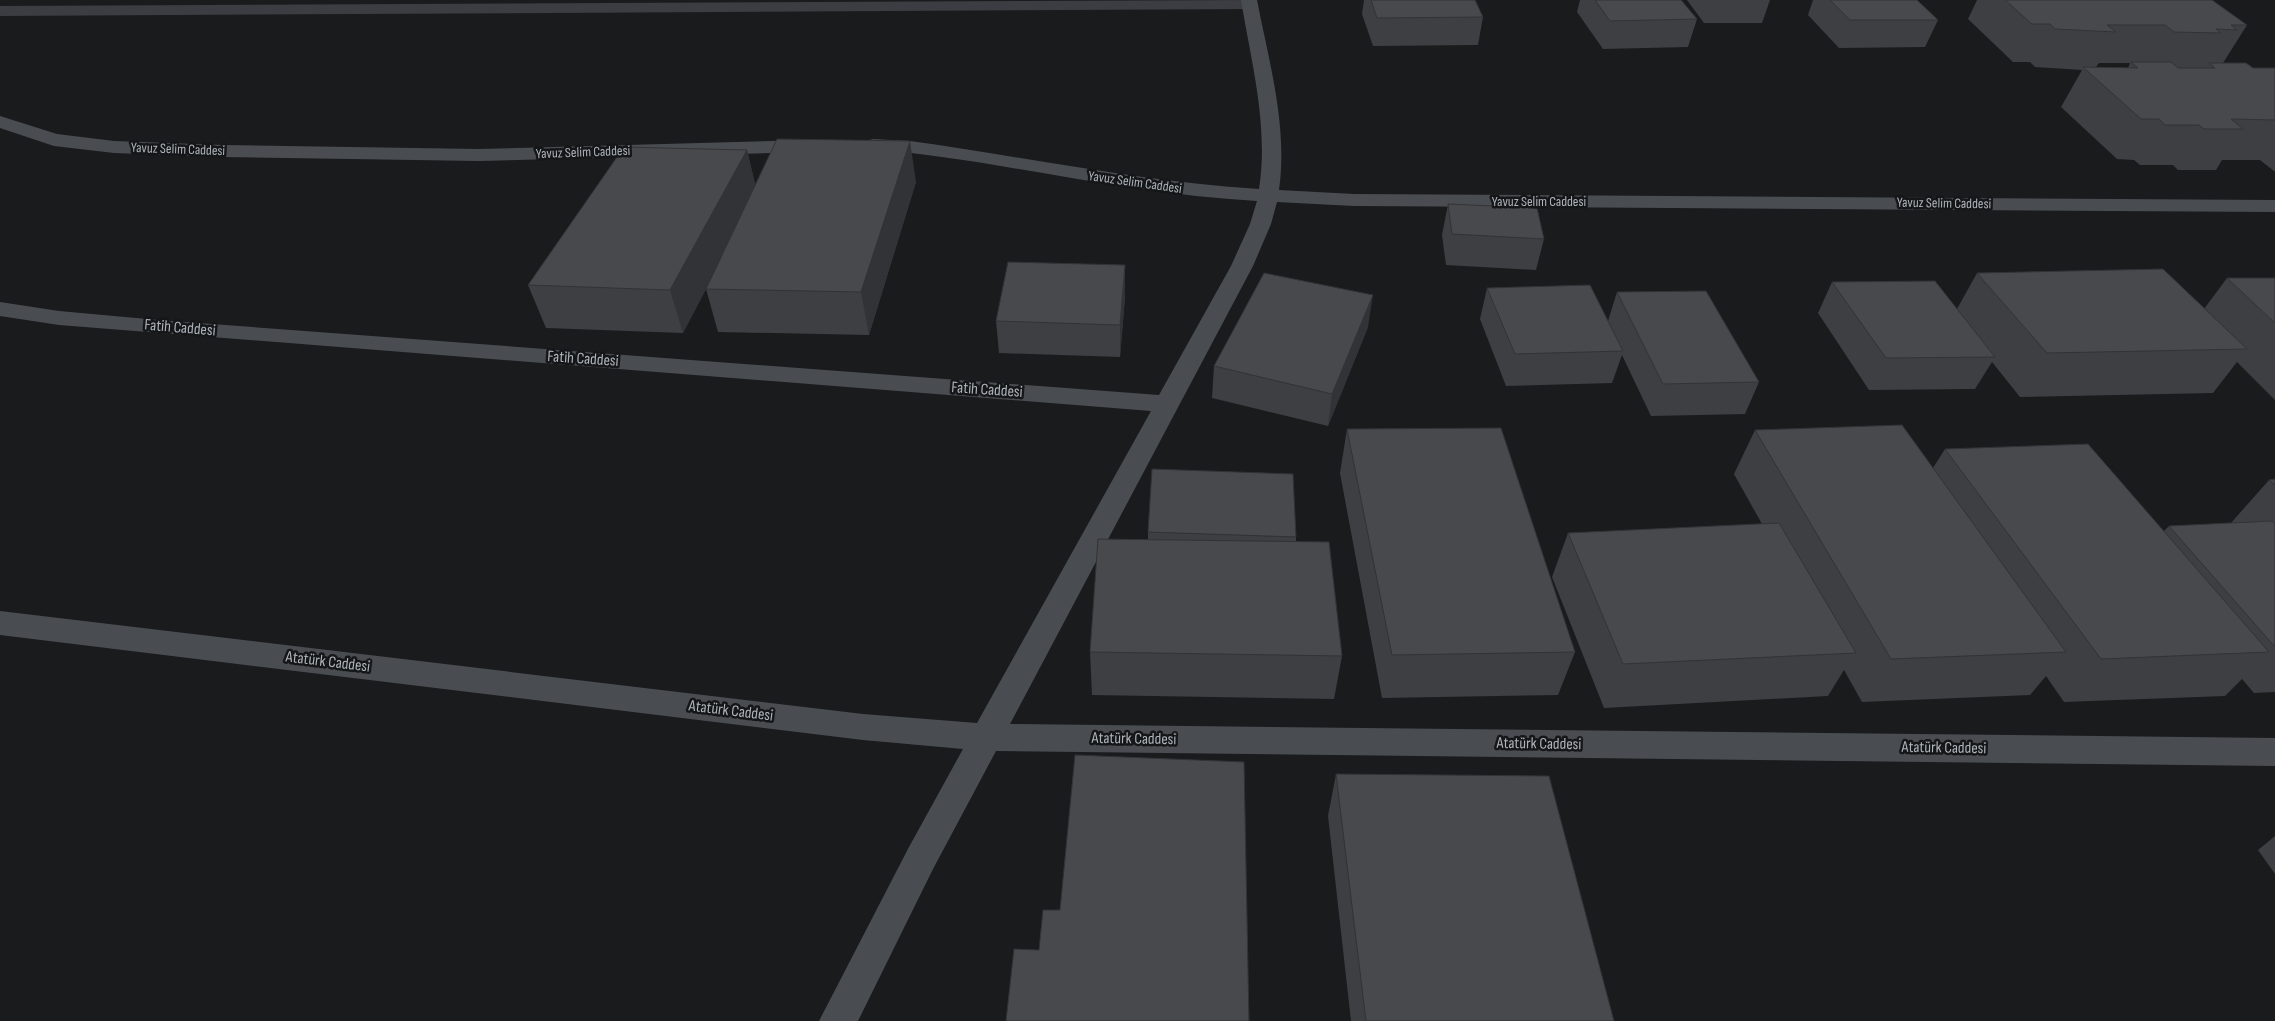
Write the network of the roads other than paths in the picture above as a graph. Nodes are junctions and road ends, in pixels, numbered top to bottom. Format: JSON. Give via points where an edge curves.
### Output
{"nodes":[{"id":1,"x":16,"y":0,"type":"edge"},
{"id":2,"x":1249,"y":3,"type":"edge"},
{"id":3,"x":0,"y":10,"type":"edge"},
{"id":4,"x":0,"y":122,"type":"edge"},
{"id":5,"x":827,"y":145,"type":"edge"},
{"id":6,"x":855,"y":145,"type":"edge"},
{"id":7,"x":1268,"y":196,"type":"junction"},
{"id":8,"x":2275,"y":206,"type":"edge"},
{"id":9,"x":0,"y":309,"type":"edge"},
{"id":10,"x":1168,"y":404,"type":"junction"},
{"id":11,"x":0,"y":623,"type":"edge"},
{"id":12,"x":986,"y":737,"type":"junction"},
{"id":13,"x":2275,"y":752,"type":"edge"},
{"id":14,"x":838,"y":1021,"type":"edge"}],
"edges":[{"from":1,"to":3,"type":"street"},
{"from":2,"to":3,"type":"street"},
{"from":2,"to":7,"type":"street","via":[[1271,129]]},
{"from":4,"to":5,"type":"street","name":"Yavuz Selim Caddesi","via":[[54,140],[114,147],[203,150],[479,155]]},
{"from":6,"to":7,"type":"street","name":"Yavuz Selim Caddesi","via":[[919,148],[1141,184]]},
{"from":7,"to":8,"type":"street","name":"Yavuz Selim Caddesi","via":[[1354,200]]},
{"from":7,"to":10,"type":"street","via":[[1261,225],[1242,266]]},
{"from":9,"to":10,"type":"street","name":"Fatih Caddesi","via":[[158,327]]},
{"from":10,"to":12,"type":"street"},
{"from":11,"to":12,"type":"street","name":"Atatürk Caddesi","via":[[863,727]]},
{"from":12,"to":13,"type":"street","name":"Atatürk Caddesi"},
{"from":12,"to":14,"type":"street"}]}
